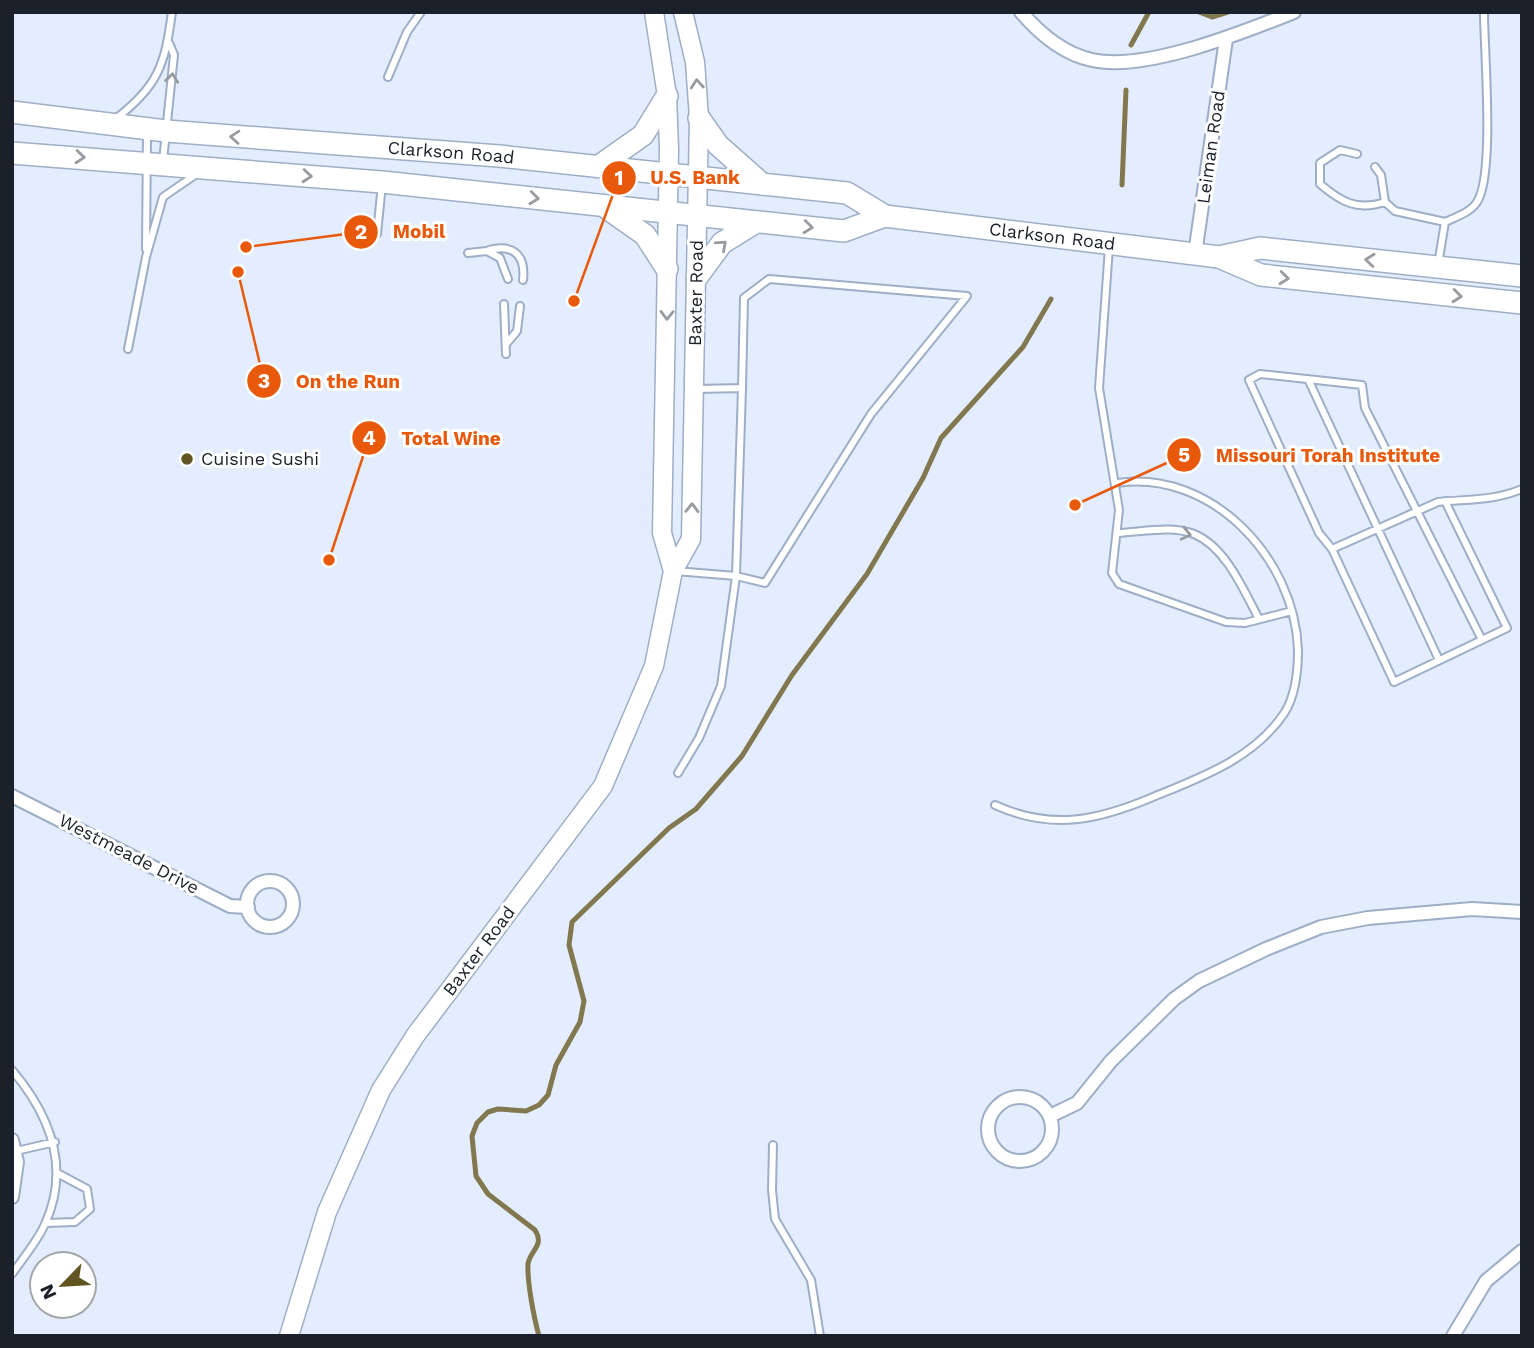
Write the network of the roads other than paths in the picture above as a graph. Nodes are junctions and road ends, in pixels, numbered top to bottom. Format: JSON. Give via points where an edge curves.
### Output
{"nodes":[{"id":1,"x":172,"y":12,"type":"edge"},
{"id":2,"x":421,"y":12,"type":"edge"},
{"id":3,"x":654,"y":12,"type":"edge"},
{"id":4,"x":683,"y":12,"type":"edge"},
{"id":5,"x":1021,"y":12,"type":"edge"},
{"id":6,"x":1294,"y":12,"type":"edge"},
{"id":7,"x":1483,"y":12,"type":"edge"},
{"id":8,"x":1226,"y":39,"type":"junction"},
{"id":9,"x":169,"y":43,"type":"junction"},
{"id":10,"x":388,"y":77,"type":"dead end"},
{"id":11,"x":667,"y":96,"type":"junction"},
{"id":12,"x":12,"y":112,"type":"edge"},
{"id":13,"x":699,"y":118,"type":"junction"},
{"id":14,"x":108,"y":124,"type":"junction"},
{"id":15,"x":157,"y":130,"type":"junction"},
{"id":16,"x":12,"y":153,"type":"edge"},
{"id":17,"x":1357,"y":154,"type":"dead end"},
{"id":18,"x":154,"y":163,"type":"junction"},
{"id":19,"x":600,"y":166,"type":"junction"},
{"id":20,"x":1375,"y":167,"type":"dead end"},
{"id":21,"x":205,"y":168,"type":"junction"},
{"id":22,"x":669,"y":173,"type":"junction"},
{"id":23,"x":698,"y":177,"type":"junction"},
{"id":24,"x":382,"y":182,"type":"junction"},
{"id":25,"x":762,"y":184,"type":"junction"},
{"id":26,"x":1385,"y":202,"type":"junction"},
{"id":27,"x":603,"y":205,"type":"junction"},
{"id":28,"x":668,"y":212,"type":"junction"},
{"id":29,"x":697,"y":216,"type":"junction"},
{"id":30,"x":885,"y":216,"type":"junction"},
{"id":31,"x":756,"y":222,"type":"junction"},
{"id":32,"x":1446,"y":222,"type":"junction"},
{"id":33,"x":377,"y":234,"type":"dead end"},
{"id":34,"x":1110,"y":243,"type":"junction"},
{"id":35,"x":486,"y":251,"type":"junction"},
{"id":36,"x":468,"y":253,"type":"dead end"},
{"id":37,"x":1195,"y":254,"type":"junction"},
{"id":38,"x":146,"y":257,"type":"junction"},
{"id":39,"x":1219,"y":257,"type":"junction"},
{"id":40,"x":1438,"y":267,"type":"junction"},
{"id":41,"x":667,"y":269,"type":"junction"},
{"id":42,"x":1522,"y":276,"type":"edge"},
{"id":43,"x":697,"y":277,"type":"junction"},
{"id":44,"x":508,"y":279,"type":"dead end"},
{"id":45,"x":523,"y":281,"type":"dead end"},
{"id":46,"x":1392,"y":289,"type":"junction"},
{"id":47,"x":1522,"y":303,"type":"edge"},
{"id":48,"x":504,"y":304,"type":"dead end"},
{"id":49,"x":520,"y":306,"type":"dead end"},
{"id":50,"x":507,"y":343,"type":"junction"},
{"id":51,"x":128,"y":349,"type":"dead end"},
{"id":52,"x":506,"y":354,"type":"dead end"},
{"id":53,"x":1308,"y":379,"type":"junction"},
{"id":54,"x":742,"y":388,"type":"junction"},
{"id":55,"x":695,"y":389,"type":"junction"},
{"id":56,"x":1116,"y":483,"type":"junction"},
{"id":57,"x":1522,"y":489,"type":"edge"},
{"id":58,"x":1446,"y":501,"type":"junction"},
{"id":59,"x":1418,"y":510,"type":"junction"},
{"id":60,"x":1376,"y":528,"type":"junction"},
{"id":61,"x":1118,"y":533,"type":"junction"},
{"id":62,"x":1332,"y":549,"type":"junction"},
{"id":63,"x":673,"y":571,"type":"junction"},
{"id":64,"x":736,"y":576,"type":"junction"},
{"id":65,"x":1292,"y":611,"type":"junction"},
{"id":66,"x":1259,"y":619,"type":"junction"},
{"id":67,"x":1482,"y":640,"type":"junction"},
{"id":68,"x":1438,"y":660,"type":"junction"},
{"id":69,"x":678,"y":772,"type":"dead end"},
{"id":70,"x":12,"y":796,"type":"edge"},
{"id":71,"x":995,"y":805,"type":"dead end"},
{"id":72,"x":248,"y":907,"type":"dead end"},
{"id":73,"x":1522,"y":912,"type":"edge"},
{"id":74,"x":12,"y":1070,"type":"edge"},
{"id":75,"x":1050,"y":1116,"type":"junction"},
{"id":76,"x":55,"y":1142,"type":"junction"},
{"id":77,"x":773,"y":1145,"type":"dead end"},
{"id":78,"x":14,"y":1146,"type":"edge"},
{"id":79,"x":57,"y":1172,"type":"junction"},
{"id":80,"x":12,"y":1197,"type":"edge"},
{"id":81,"x":46,"y":1223,"type":"junction"},
{"id":82,"x":1522,"y":1251,"type":"edge"},
{"id":83,"x":12,"y":1274,"type":"edge"},
{"id":84,"x":289,"y":1336,"type":"edge"},
{"id":85,"x":820,"y":1336,"type":"edge"},
{"id":86,"x":1453,"y":1336,"type":"edge"}],
"edges":[{"from":1,"to":9,"type":"lane"},
{"from":2,"to":10,"type":"lane"},
{"from":3,"to":11,"type":"main road","name":"Baxter Road"},
{"from":13,"to":4,"type":"main road","name":"Baxter Road","one_way":true,"via":[[695,62]]},
{"from":5,"to":8,"type":"street","via":[[1060,46],[1093,61],[1160,57]]},
{"from":6,"to":8,"type":"street"},
{"from":7,"to":32,"type":"lane","via":[[1484,187],[1473,207]]},
{"from":8,"to":37,"type":"street","name":"Leiman Road"},
{"from":9,"to":14,"type":"lane","via":[[141,100]]},
{"from":15,"to":9,"type":"lane","one_way":true,"via":[[174,55]]},
{"from":11,"to":19,"type":"main road","via":[[643,135]]},
{"from":11,"to":22,"type":"main road","name":"Baxter Road"},
{"from":12,"to":14,"type":"main road","name":"Clarkson Road"},
{"from":13,"to":23,"type":"main road","name":"Baxter Road"},
{"from":13,"to":25,"type":"main road","via":[[718,145]]},
{"from":14,"to":15,"type":"main road","name":"Clarkson Road"},
{"from":15,"to":18,"type":"lane"},
{"from":15,"to":18,"type":"lane"},
{"from":19,"to":15,"type":"main road","name":"Clarkson Road","one_way":true},
{"from":16,"to":18,"type":"main road","name":"Clarkson Road","one_way":true},
{"from":17,"to":26,"type":"lane","via":[[1340,150],[1326,156],[1318,173],[1320,184],[1356,207]]},
{"from":18,"to":21,"type":"main road","name":"Clarkson Road"},
{"from":18,"to":38,"type":"lane"},
{"from":19,"to":22,"type":"main road","name":"Clarkson Road"},
{"from":20,"to":26,"type":"lane"},
{"from":21,"to":24,"type":"main road","name":"Clarkson Road","one_way":true},
{"from":21,"to":38,"type":"lane","via":[[163,197]]},
{"from":22,"to":23,"type":"main road","name":"Clarkson Road"},
{"from":22,"to":28,"type":"main road","name":"Baxter Road"},
{"from":23,"to":25,"type":"main road","name":"Clarkson Road"},
{"from":23,"to":29,"type":"main road","name":"Baxter Road"},
{"from":24,"to":27,"type":"main road","name":"Clarkson Road","one_way":true},
{"from":24,"to":33,"type":"lane"},
{"from":25,"to":30,"type":"main road","name":"Clarkson Road","via":[[847,193]]},
{"from":26,"to":32,"type":"lane","via":[[1395,211]]},
{"from":27,"to":28,"type":"main road","name":"Clarkson Road"},
{"from":27,"to":41,"type":"main road","via":[[645,235]]},
{"from":28,"to":29,"type":"main road","name":"Clarkson Road"},
{"from":28,"to":41,"type":"main road","name":"Baxter Road"},
{"from":29,"to":31,"type":"main road","name":"Clarkson Road"},
{"from":29,"to":43,"type":"main road","name":"Baxter Road"},
{"from":31,"to":30,"type":"main road","name":"Clarkson Road","one_way":true,"via":[[844,231]]},
{"from":30,"to":34,"type":"main road","name":"Clarkson Road"},
{"from":43,"to":31,"type":"main road","one_way":true,"via":[[722,243]]},
{"from":32,"to":40,"type":"lane"},
{"from":34,"to":37,"type":"main road","name":"Clarkson Road"},
{"from":34,"to":56,"type":"lane","via":[[1100,388]]},
{"from":35,"to":36,"type":"lane"},
{"from":35,"to":44,"type":"lane","via":[[500,258]]},
{"from":35,"to":45,"type":"lane","via":[[514,249],[521,256]]},
{"from":37,"to":39,"type":"main road","name":"Clarkson Road"},
{"from":38,"to":51,"type":"lane"},
{"from":40,"to":39,"type":"main road","name":"Clarkson Road","one_way":true,"via":[[1260,248]]},
{"from":39,"to":46,"type":"main road","name":"Clarkson Road","one_way":true,"via":[[1261,275]]},
{"from":40,"to":42,"type":"main road","name":"Clarkson Road"},
{"from":40,"to":46,"type":"main road"},
{"from":41,"to":63,"type":"main road","name":"Baxter Road","one_way":true,"via":[[662,533]]},
{"from":43,"to":55,"type":"main road","name":"Baxter Road"},
{"from":46,"to":47,"type":"main road","name":"Clarkson Road","one_way":true},
{"from":48,"to":50,"type":"lane"},
{"from":49,"to":50,"type":"lane","via":[[517,331]]},
{"from":50,"to":52,"type":"lane"},
{"from":53,"to":59,"type":"lane","via":[[1362,385],[1365,408]]},
{"from":53,"to":60,"type":"lane"},
{"from":53,"to":62,"type":"lane","via":[[1260,374],[1249,380],[1320,533]]},
{"from":54,"to":55,"type":"lane"},
{"from":54,"to":64,"type":"lane"},
{"from":54,"to":64,"type":"lane","via":[[744,298],[769,279],[967,296],[872,414],[765,583]]},
{"from":63,"to":55,"type":"main road","name":"Baxter Road","one_way":true,"via":[[691,540]]},
{"from":56,"to":61,"type":"lane"},
{"from":56,"to":65,"type":"lane","via":[[1169,484],[1228,514],[1267,556]]},
{"from":57,"to":58,"type":"lane","via":[[1499,498]]},
{"from":58,"to":59,"type":"lane"},
{"from":58,"to":67,"type":"lane","via":[[1507,628]]},
{"from":59,"to":60,"type":"lane"},
{"from":59,"to":67,"type":"lane"},
{"from":60,"to":62,"type":"lane"},
{"from":60,"to":68,"type":"lane"},
{"from":61,"to":66,"type":"lane","one_way":true,"via":[[1178,531],[1205,541],[1239,581]]},
{"from":61,"to":66,"type":"lane","via":[[1112,573],[1119,584],[1226,622]]},
{"from":62,"to":68,"type":"lane","via":[[1394,682]]},
{"from":63,"to":64,"type":"lane"},
{"from":63,"to":84,"type":"main road","name":"Baxter Road","via":[[654,666],[603,786],[415,1037],[381,1090],[327,1212]]},
{"from":64,"to":69,"type":"lane","via":[[720,686],[699,738]]},
{"from":65,"to":66,"type":"lane"},
{"from":65,"to":71,"type":"lane","via":[[1298,660],[1287,709],[1256,744],[1228,764],[1112,814],[1080,821],[1035,819]]},
{"from":67,"to":68,"type":"lane"},
{"from":70,"to":72,"type":"street","name":"Westmeade Drive","via":[[230,906]]},
{"from":73,"to":75,"type":"street","via":[[1460,910],[1367,918],[1321,927],[1265,948],[1174,999],[1111,1060],[1077,1103]]},
{"from":74,"to":76,"type":"lane","via":[[29,1089]]},
{"from":75,"to":75,"type":"street","via":[[1038,1101],[1009,1098],[994,1110],[990,1139],[1011,1159],[1032,1159],[1052,1137]]},
{"from":76,"to":78,"type":"lane"},
{"from":76,"to":79,"type":"lane"},
{"from":77,"to":85,"type":"lane","via":[[775,1219],[811,1280]]},
{"from":78,"to":80,"type":"street","via":[[16,1186]]},
{"from":79,"to":81,"type":"lane"},
{"from":79,"to":81,"type":"lane","via":[[87,1189],[90,1209],[75,1222]]},
{"from":81,"to":83,"type":"lane"},
{"from":82,"to":86,"type":"street","via":[[1486,1281]]}]}
